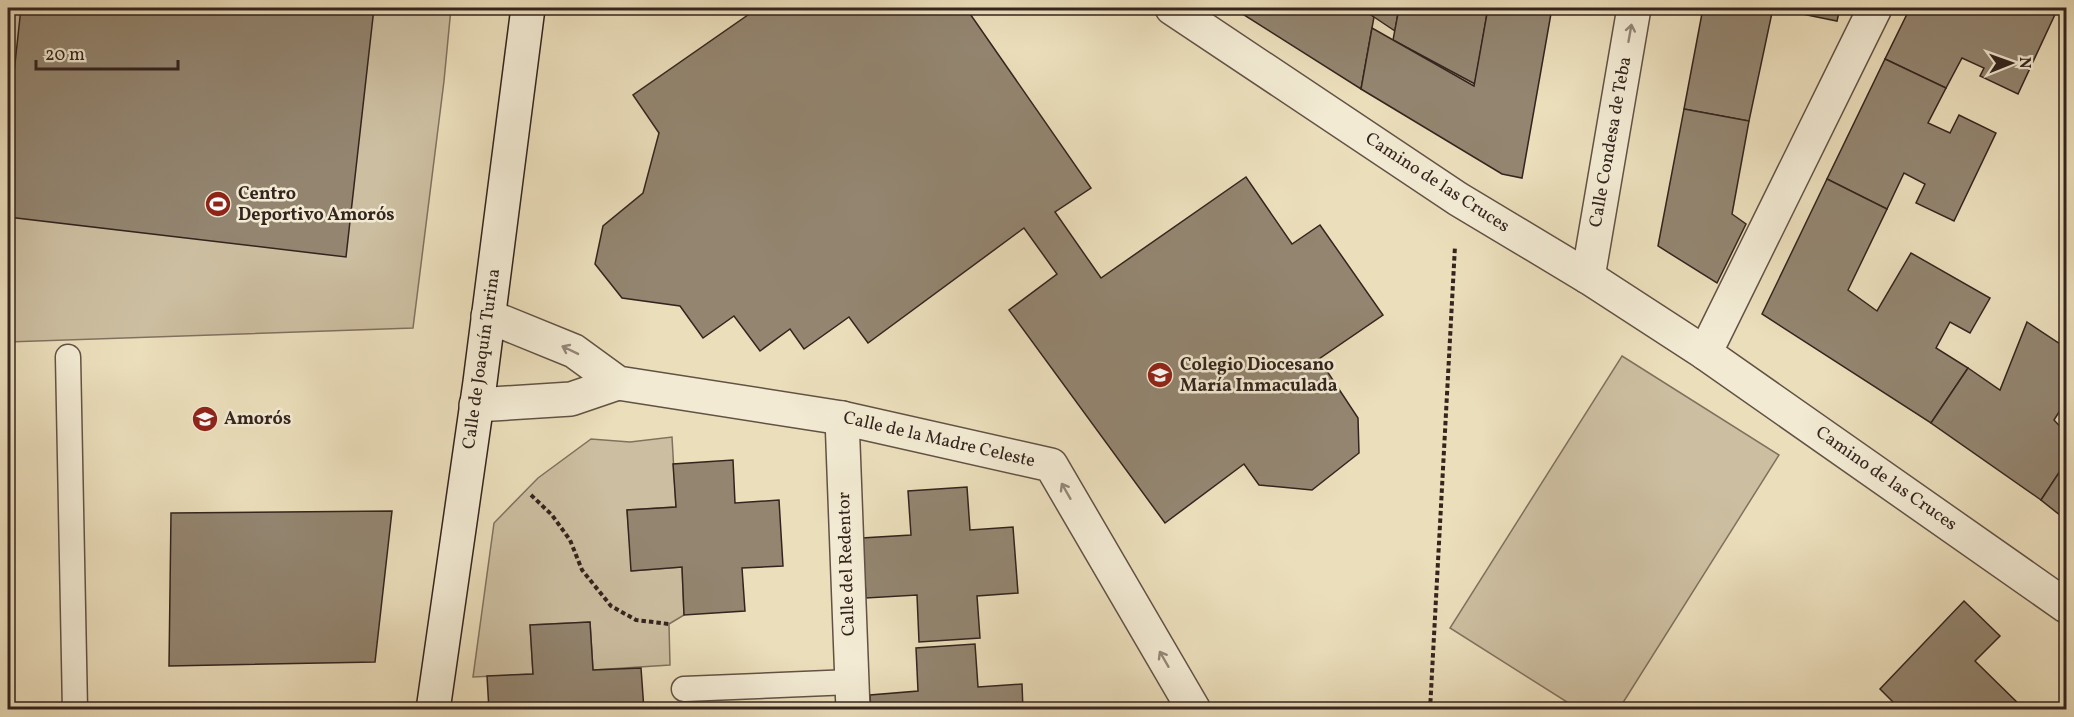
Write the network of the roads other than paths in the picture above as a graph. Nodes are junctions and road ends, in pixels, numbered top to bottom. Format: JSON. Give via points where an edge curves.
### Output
{"nodes":[{"id":1,"x":528,"y":8,"type":"edge"},
{"id":2,"x":1172,"y":8,"type":"edge"},
{"id":3,"x":1634,"y":8,"type":"edge"},
{"id":4,"x":1875,"y":8,"type":"edge"},
{"id":5,"x":1588,"y":277,"type":"junction"},
{"id":6,"x":488,"y":316,"type":"junction"},
{"id":7,"x":1705,"y":353,"type":"junction"},
{"id":8,"x":68,"y":357,"type":"dead end"},
{"id":9,"x":618,"y":383,"type":"junction"},
{"id":10,"x":476,"y":405,"type":"junction"},
{"id":11,"x":842,"y":418,"type":"junction"},
{"id":12,"x":2067,"y":606,"type":"edge"},
{"id":13,"x":684,"y":689,"type":"dead end"},
{"id":14,"x":852,"y":696,"type":"edge"},
{"id":15,"x":75,"y":710,"type":"edge"},
{"id":16,"x":433,"y":710,"type":"edge"},
{"id":17,"x":1194,"y":710,"type":"edge"}],
"edges":[{"from":1,"to":6,"type":"street","name":"Calle de Joaquín Turina"},
{"from":2,"to":5,"type":"street","name":"Camino de las Cruces","via":[[1458,199]]},
{"from":5,"to":3,"type":"street","name":"Calle Condesa de Teba","one_way":true},
{"from":4,"to":7,"type":"street"},
{"from":5,"to":7,"type":"street","name":"Camino de las Cruces"},
{"from":9,"to":6,"type":"street","name":"Calle de la Madre Celeste","one_way":true,"via":[[574,351]]},
{"from":6,"to":10,"type":"street","name":"Calle de Joaquín Turina"},
{"from":7,"to":12,"type":"street","name":"Camino de las Cruces"},
{"from":8,"to":15,"type":"lane"},
{"from":9,"to":10,"type":"street","name":"Calle de la Madre Celeste","via":[[571,399]]},
{"from":9,"to":11,"type":"street","name":"Calle de la Madre Celeste"},
{"from":10,"to":16,"type":"street","name":"Calle de Joaquín Turina"},
{"from":11,"to":14,"type":"street","name":"Calle del Redentor"},
{"from":17,"to":11,"type":"street","name":"Calle de la Madre Celeste","one_way":true,"via":[[1051,465]]},
{"from":13,"to":14,"type":"lane"}]}
